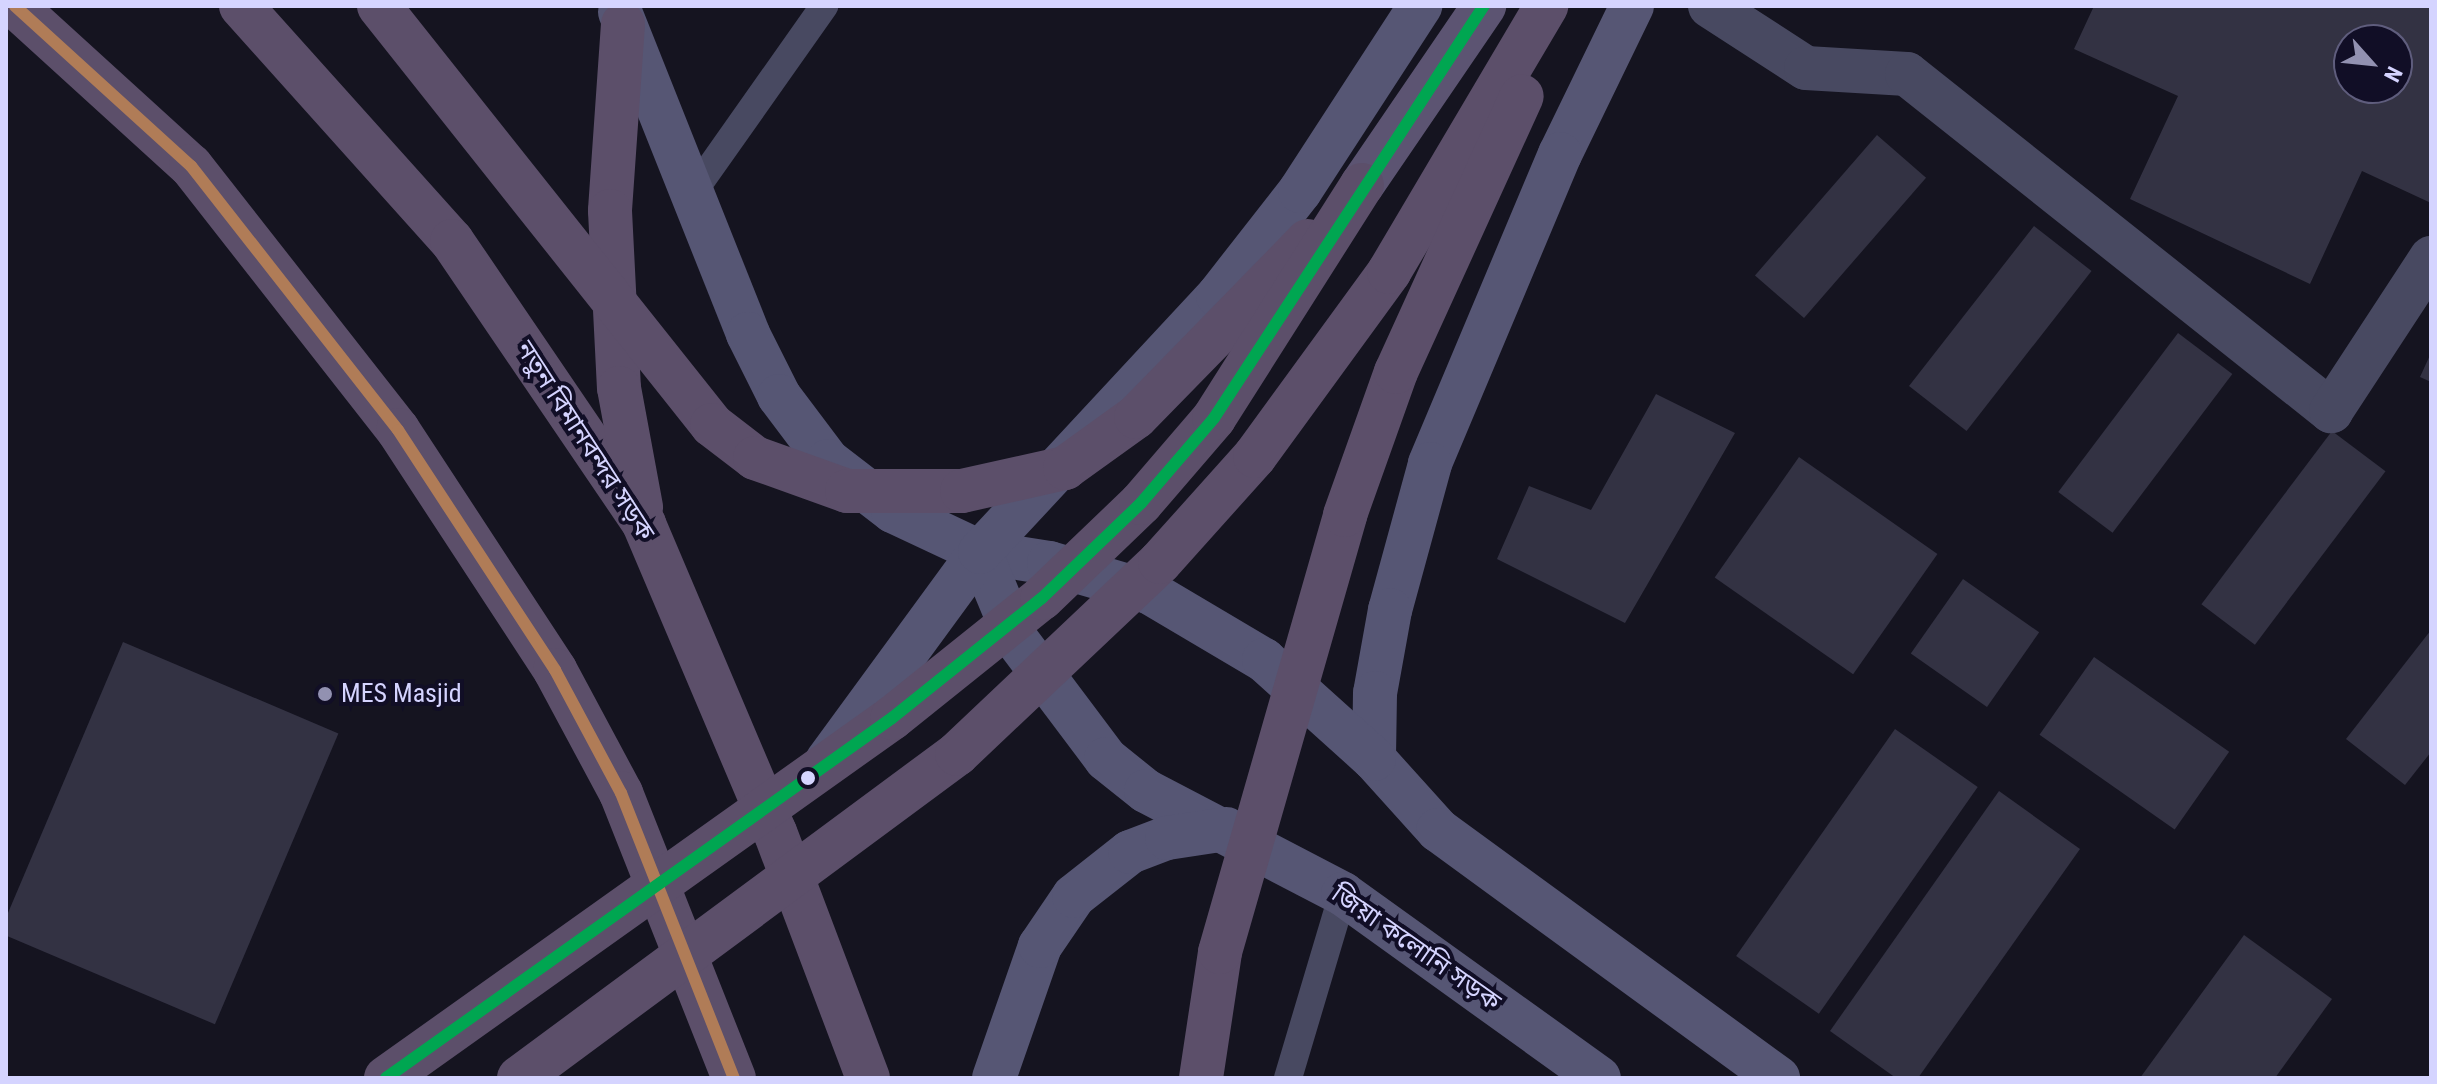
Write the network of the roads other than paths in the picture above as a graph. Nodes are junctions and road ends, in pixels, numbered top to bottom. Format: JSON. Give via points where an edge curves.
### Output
{"nodes":[{"id":1,"x":15,"y":6,"type":"edge"},
{"id":2,"x":241,"y":6,"type":"edge"},
{"id":3,"x":379,"y":6,"type":"edge"},
{"id":4,"x":824,"y":6,"type":"edge"},
{"id":5,"x":1420,"y":6,"type":"edge"},
{"id":6,"x":1484,"y":6,"type":"edge"},
{"id":7,"x":1546,"y":6,"type":"edge"},
{"id":8,"x":1562,"y":6,"type":"edge"},
{"id":9,"x":1632,"y":6,"type":"edge"},
{"id":10,"x":1710,"y":6,"type":"edge"},
{"id":11,"x":620,"y":15,"type":"edge"},
{"id":12,"x":1362,"y":185,"type":"junction"},
{"id":13,"x":693,"y":192,"type":"junction"},
{"id":14,"x":2431,"y":258,"type":"edge"},
{"id":15,"x":644,"y":524,"type":"junction"},
{"id":16,"x":980,"y":552,"type":"junction"},
{"id":17,"x":1374,"y":759,"type":"junction"},
{"id":18,"x":1226,"y":829,"type":"junction"},
{"id":19,"x":775,"y":832,"type":"junction"},
{"id":20,"x":1343,"y":894,"type":"junction"},
{"id":21,"x":717,"y":1058,"type":"edge"},
{"id":22,"x":386,"y":1078,"type":"edge"},
{"id":23,"x":519,"y":1078,"type":"edge"},
{"id":24,"x":734,"y":1078,"type":"edge"},
{"id":25,"x":868,"y":1078,"type":"edge"},
{"id":26,"x":994,"y":1078,"type":"edge"},
{"id":27,"x":1201,"y":1078,"type":"edge"},
{"id":28,"x":1288,"y":1078,"type":"edge"},
{"id":29,"x":1599,"y":1078,"type":"edge"},
{"id":30,"x":1778,"y":1078,"type":"edge"}],
"edges":[{"from":1,"to":21,"type":"highway","via":[[191,166],[398,430],[555,670],[621,793]]},
{"from":2,"to":15,"type":"highway","name":"নতুন বিমানবন্দর সড়ক","via":[[452,241]]},
{"from":3,"to":12,"type":"highway","bridge":true,"via":[[712,425],[755,458],[847,491],[962,491],[1065,468],[1136,417]]},
{"from":4,"to":13,"type":"lane"},
{"from":5,"to":16,"type":"main road","via":[[1300,191],[1218,296]]},
{"from":6,"to":12,"type":"main road"},
{"from":7,"to":23,"type":"highway","bridge":true,"via":[[1389,272],[1255,456],[1160,562],[957,754]]},
{"from":8,"to":27,"type":"highway","bridge":true,"via":[[1396,372],[1345,515],[1220,952]]},
{"from":9,"to":17,"type":"main road","via":[[1560,154],[1430,464],[1390,610],[1375,693]]},
{"from":10,"to":14,"type":"street","via":[[1806,68],[1907,74],[2331,411]]},
{"from":11,"to":13,"type":"main road"},
{"from":11,"to":15,"type":"highway","via":[[611,226],[619,388]]},
{"from":12,"to":22,"type":"highway","bridge":true,"via":[[1214,418],[1141,503],[1042,598],[892,718]]},
{"from":13,"to":16,"type":"main road","via":[[754,347],[779,396],[828,461],[893,511]]},
{"from":15,"to":19,"type":"highway","name":"নতুন বিমানবন্দর সড়ক"},
{"from":16,"to":17,"type":"main road","via":[[1049,563],[1149,592],[1264,660]]},
{"from":16,"to":18,"type":"main road","name":"জিয়া কলোনি সড়ক","via":[[1016,639],[1106,759],[1146,791]]},
{"from":16,"to":19,"type":"main road"},
{"from":17,"to":30,"type":"main road","via":[[1438,830]]},
{"from":18,"to":20,"type":"main road","name":"জিয়া কলোনি সড়ক"},
{"from":18,"to":26,"type":"main road","via":[[1167,838],[1130,852],[1074,896],[1040,946]]},
{"from":19,"to":25,"type":"highway","name":"নতুন বিমানবন্দর সড়ক"},
{"from":20,"to":28,"type":"lane"},
{"from":20,"to":29,"type":"main road","name":"জিয়া কলোনি সড়ক"},
{"from":21,"to":24,"type":"highway"}]}
